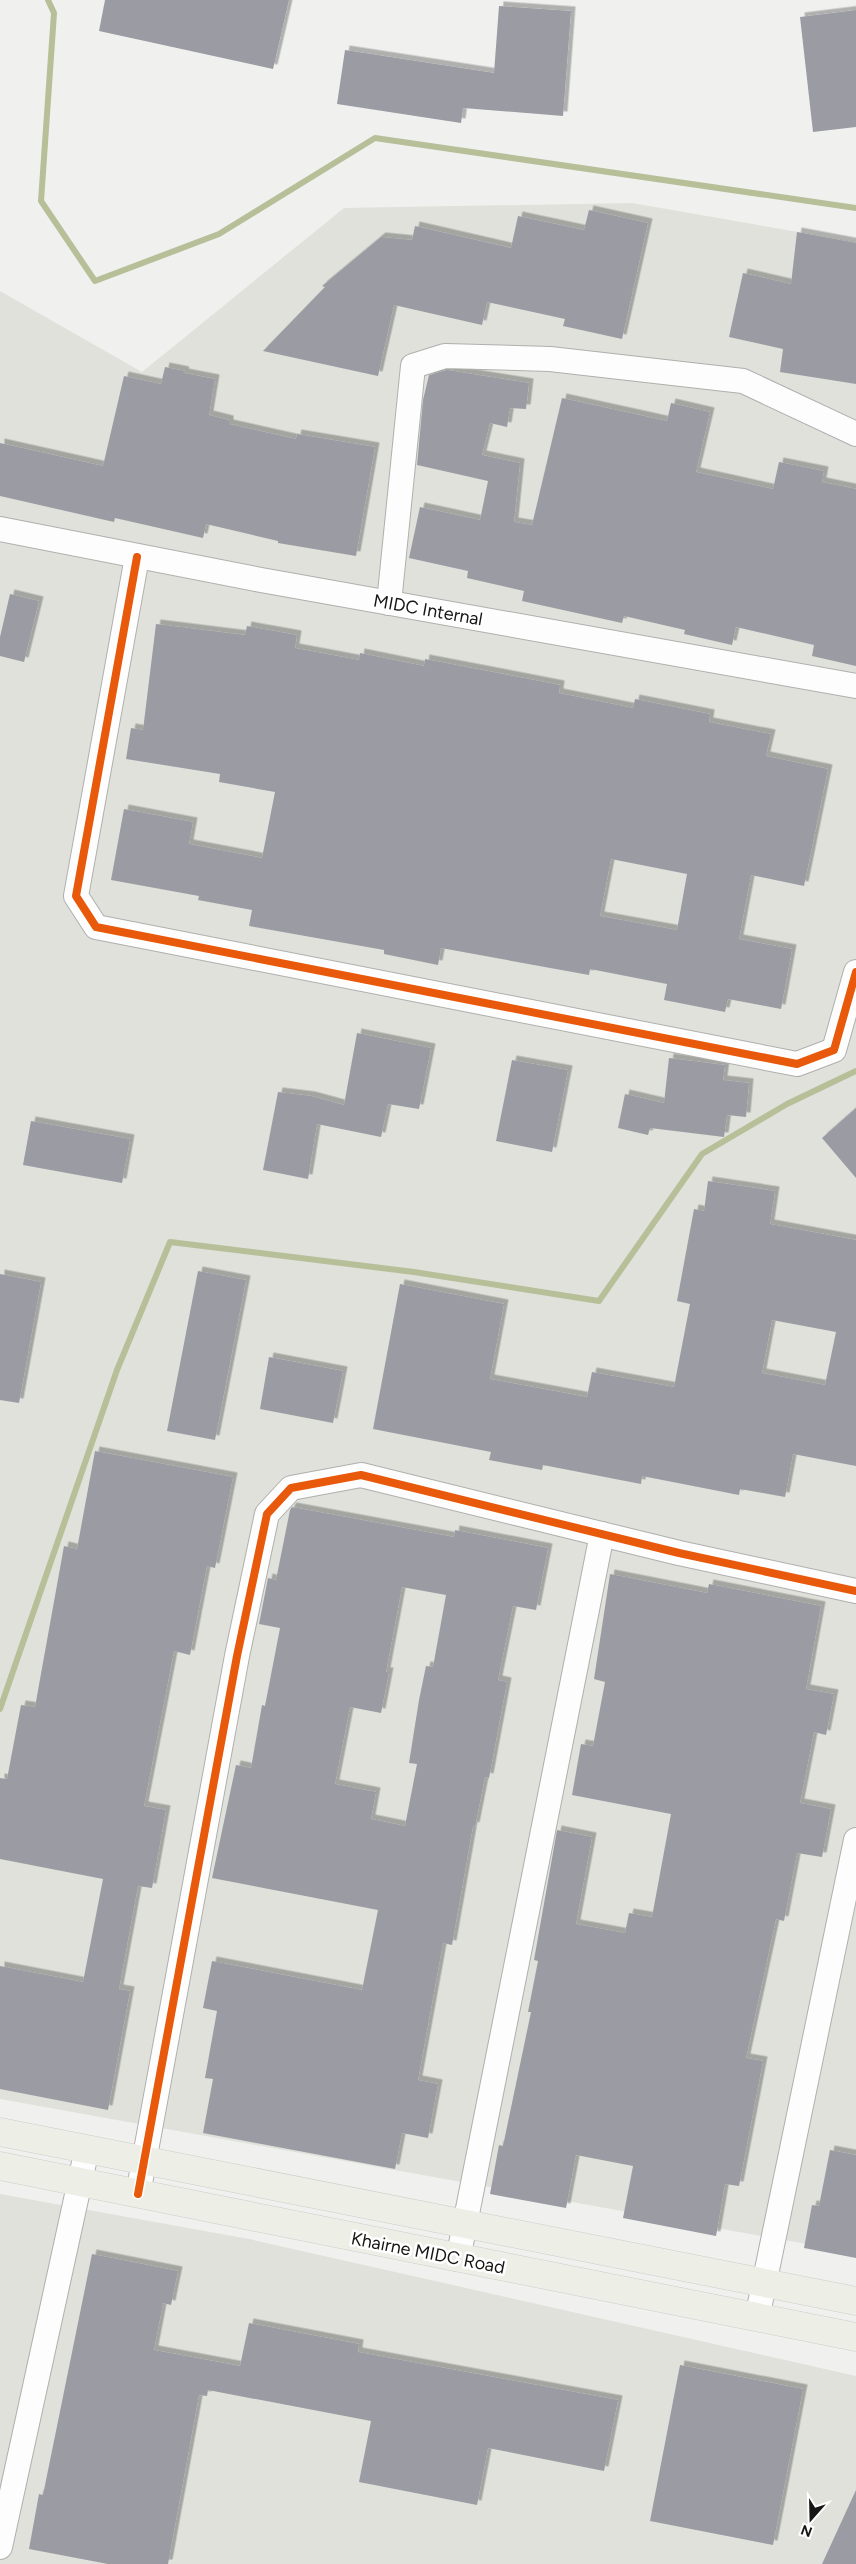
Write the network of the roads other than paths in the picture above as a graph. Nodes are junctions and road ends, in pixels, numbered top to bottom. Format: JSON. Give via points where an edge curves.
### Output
{"nodes":[{"id":1,"x":856,"y":434,"type":"edge"},
{"id":2,"x":0,"y":529,"type":"edge"},
{"id":3,"x":137,"y":557,"type":"junction"},
{"id":4,"x":389,"y":603,"type":"junction"},
{"id":5,"x":856,"y":686,"type":"edge"},
{"id":6,"x":856,"y":972,"type":"edge"},
{"id":7,"x":602,"y":1534,"type":"junction"},
{"id":8,"x":856,"y":1590,"type":"edge"},
{"id":9,"x":856,"y":1840,"type":"edge"},
{"id":10,"x":0,"y":2132,"type":"edge"},
{"id":11,"x":87,"y":2149,"type":"junction"},
{"id":12,"x":145,"y":2160,"type":"junction"},
{"id":13,"x":0,"y":2166,"type":"edge"},
{"id":14,"x":80,"y":2183,"type":"junction"},
{"id":15,"x":138,"y":2194,"type":"junction"},
{"id":16,"x":465,"y":2223,"type":"junction"},
{"id":17,"x":458,"y":2258,"type":"junction"},
{"id":18,"x":764,"y":2283,"type":"junction"},
{"id":19,"x":856,"y":2301,"type":"edge"},
{"id":20,"x":757,"y":2318,"type":"junction"},
{"id":21,"x":856,"y":2337,"type":"edge"},
{"id":22,"x":0,"y":2547,"type":"edge"}],
"edges":[{"from":1,"to":4,"type":"street","via":[[743,381],[550,359],[445,356],[413,366]]},
{"from":2,"to":3,"type":"street","name":"MIDC Internal"},
{"from":3,"to":4,"type":"street","name":"MIDC Internal"},
{"from":3,"to":6,"type":"street","via":[[76,896],[96,927],[798,1064],[834,1050]]},
{"from":4,"to":5,"type":"street","name":"MIDC Internal"},
{"from":7,"to":8,"type":"street"},
{"from":7,"to":12,"type":"street","via":[[361,1476],[290,1488],[267,1514],[237,1656]]},
{"from":7,"to":16,"type":"street"},
{"from":9,"to":18,"type":"street"},
{"from":10,"to":11,"type":"main road","name":"Khairne MIDC Road"},
{"from":11,"to":12,"type":"main road","name":"Khairne MIDC Road"},
{"from":11,"to":14,"type":"street"},
{"from":12,"to":15,"type":"street"},
{"from":12,"to":16,"type":"main road","name":"Khairne MIDC Road"},
{"from":13,"to":14,"type":"main road","name":"Khairne MIDC Road"},
{"from":14,"to":15,"type":"main road","name":"Khairne MIDC Road"},
{"from":14,"to":22,"type":"street"},
{"from":15,"to":17,"type":"main road","name":"Khairne MIDC Road"},
{"from":16,"to":17,"type":"street"},
{"from":16,"to":18,"type":"main road","name":"Khairne MIDC Road"},
{"from":17,"to":20,"type":"main road","name":"Khairne MIDC Road"},
{"from":18,"to":19,"type":"main road","name":"Khairne MIDC Road"},
{"from":18,"to":20,"type":"street"},
{"from":20,"to":21,"type":"main road","name":"Khairne MIDC Road"}]}
